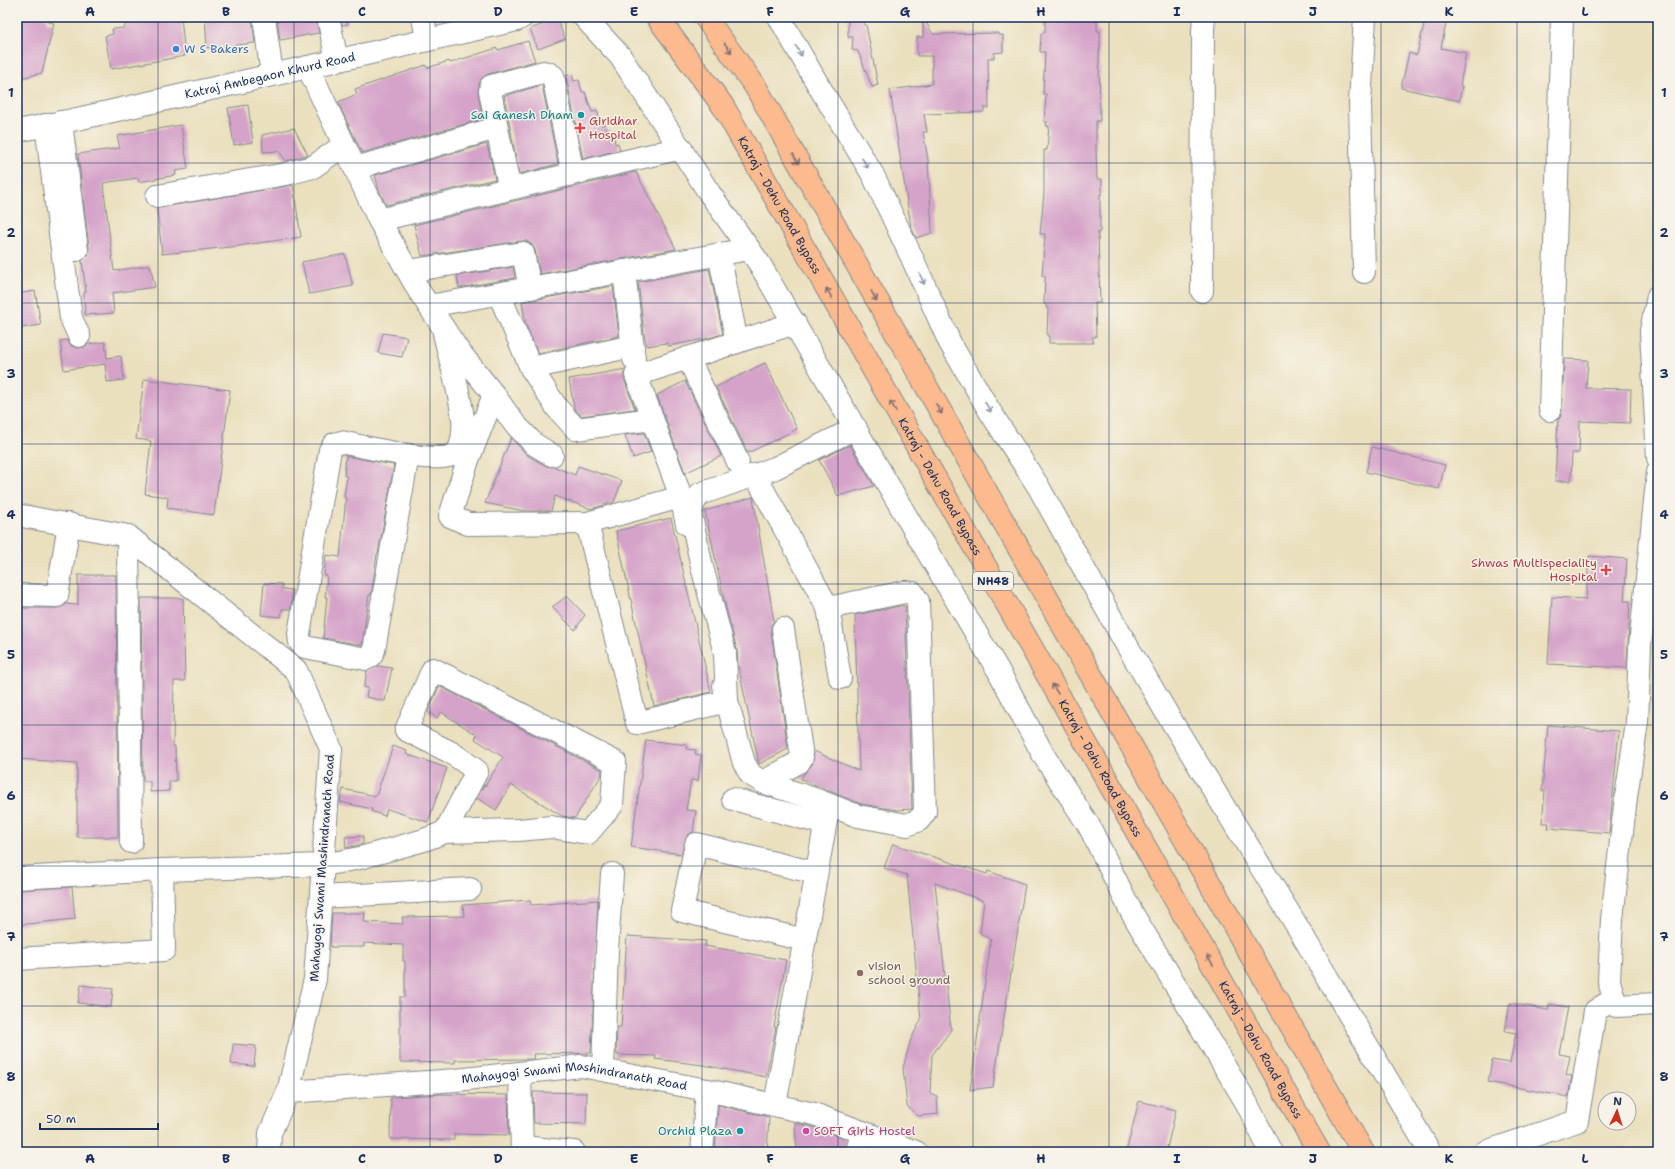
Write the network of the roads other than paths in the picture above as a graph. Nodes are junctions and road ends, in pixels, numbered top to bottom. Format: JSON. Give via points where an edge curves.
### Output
{"nodes":[{"id":1,"x":264,"y":17,"type":"edge"},
{"id":2,"x":328,"y":17,"type":"edge"},
{"id":3,"x":423,"y":17,"type":"edge"},
{"id":4,"x":522,"y":17,"type":"edge"},
{"id":5,"x":584,"y":17,"type":"edge"},
{"id":6,"x":656,"y":17,"type":"edge"},
{"id":7,"x":705,"y":17,"type":"edge"},
{"id":8,"x":779,"y":17,"type":"edge"},
{"id":9,"x":1204,"y":17,"type":"edge"},
{"id":10,"x":1365,"y":17,"type":"edge"},
{"id":11,"x":1562,"y":17,"type":"edge"},
{"id":12,"x":427,"y":40,"type":"junction"},
{"id":13,"x":337,"y":60,"type":"junction"},
{"id":14,"x":308,"y":67,"type":"junction"},
{"id":15,"x":272,"y":75,"type":"junction"},
{"id":16,"x":54,"y":123,"type":"junction"},
{"id":17,"x":497,"y":128,"type":"junction"},
{"id":18,"x":17,"y":131,"type":"edge"},
{"id":19,"x":344,"y":145,"type":"junction"},
{"id":20,"x":681,"y":148,"type":"junction"},
{"id":21,"x":571,"y":164,"type":"dead end"},
{"id":22,"x":355,"y":168,"type":"junction"},
{"id":23,"x":507,"y":176,"type":"dead end"},
{"id":24,"x":157,"y":196,"type":"dead end"},
{"id":25,"x":379,"y":220,"type":"junction"},
{"id":26,"x":749,"y":249,"type":"junction"},
{"id":27,"x":719,"y":254,"type":"junction"},
{"id":28,"x":408,"y":271,"type":"junction"},
{"id":29,"x":624,"y":271,"type":"junction"},
{"id":30,"x":1364,"y":272,"type":"dead end"},
{"id":31,"x":82,"y":284,"type":"dead end"},
{"id":32,"x":530,"y":288,"type":"junction"},
{"id":33,"x":1202,"y":291,"type":"dead end"},
{"id":34,"x":499,"y":294,"type":"junction"},
{"id":35,"x":1658,"y":298,"type":"edge"},
{"id":36,"x":429,"y":306,"type":"junction"},
{"id":37,"x":794,"y":322,"type":"junction"},
{"id":38,"x":443,"y":328,"type":"junction"},
{"id":39,"x":79,"y":336,"type":"dead end"},
{"id":40,"x":736,"y":342,"type":"junction"},
{"id":41,"x":633,"y":346,"type":"junction"},
{"id":42,"x":688,"y":358,"type":"junction"},
{"id":43,"x":531,"y":368,"type":"junction"},
{"id":44,"x":636,"y":375,"type":"junction"},
{"id":45,"x":494,"y":395,"type":"junction"},
{"id":46,"x":1550,"y":410,"type":"dead end"},
{"id":47,"x":652,"y":419,"type":"junction"},
{"id":48,"x":856,"y":428,"type":"junction"},
{"id":49,"x":408,"y":455,"type":"junction"},
{"id":50,"x":552,"y":455,"type":"dead end"},
{"id":51,"x":1658,"y":458,"type":"edge"},
{"id":52,"x":738,"y":462,"type":"dead end"},
{"id":53,"x":1658,"y":472,"type":"edge"},
{"id":54,"x":755,"y":475,"type":"junction"},
{"id":55,"x":681,"y":497,"type":"junction"},
{"id":56,"x":17,"y":515,"type":"edge"},
{"id":57,"x":587,"y":522,"type":"junction"},
{"id":58,"x":69,"y":524,"type":"junction"},
{"id":59,"x":128,"y":536,"type":"junction"},
{"id":60,"x":17,"y":595,"type":"edge"},
{"id":61,"x":828,"y":608,"type":"junction"},
{"id":62,"x":783,"y":629,"type":"dead end"},
{"id":63,"x":840,"y":678,"type":"dead end"},
{"id":64,"x":727,"y":701,"type":"junction"},
{"id":65,"x":763,"y":782,"type":"junction"},
{"id":66,"x":733,"y":799,"type":"dead end"},
{"id":67,"x":445,"y":832,"type":"junction"},
{"id":68,"x":131,"y":842,"type":"dead end"},
{"id":69,"x":323,"y":865,"type":"junction"},
{"id":70,"x":162,"y":870,"type":"junction"},
{"id":71,"x":816,"y":873,"type":"junction"},
{"id":72,"x":612,"y":874,"type":"dead end"},
{"id":73,"x":17,"y":878,"type":"edge"},
{"id":74,"x":470,"y":889,"type":"dead end"},
{"id":75,"x":321,"y":897,"type":"junction"},
{"id":76,"x":805,"y":940,"type":"junction"},
{"id":77,"x":17,"y":959,"type":"edge"},
{"id":78,"x":1614,"y":999,"type":"junction"},
{"id":79,"x":1658,"y":1004,"type":"edge"},
{"id":80,"x":603,"y":1070,"type":"junction"},
{"id":81,"x":520,"y":1073,"type":"junction"},
{"id":82,"x":707,"y":1090,"type":"junction"},
{"id":83,"x":288,"y":1092,"type":"junction"},
{"id":84,"x":775,"y":1105,"type":"junction"},
{"id":85,"x":860,"y":1142,"type":"edge"},
{"id":86,"x":522,"y":1150,"type":"edge"},
{"id":87,"x":269,"y":1152,"type":"edge"},
{"id":88,"x":574,"y":1152,"type":"edge"},
{"id":89,"x":702,"y":1152,"type":"edge"},
{"id":90,"x":916,"y":1152,"type":"edge"},
{"id":91,"x":1271,"y":1152,"type":"edge"},
{"id":92,"x":1319,"y":1152,"type":"edge"},
{"id":93,"x":1363,"y":1152,"type":"edge"},
{"id":94,"x":1430,"y":1152,"type":"edge"},
{"id":95,"x":1485,"y":1152,"type":"edge"}],
"edges":[{"from":1,"to":15,"type":"street"},
{"from":2,"to":13,"type":"street"},
{"from":3,"to":12,"type":"street"},
{"from":4,"to":12,"type":"street","name":"Katraj Ambegaon Khurd Road"},
{"from":5,"to":20,"type":"street","via":[[620,56]]},
{"from":92,"to":6,"type":"highway","name":"Katraj - Dehu Road Bypass","number":"NH48","one_way":true,"via":[[723,106]]},
{"from":7,"to":93,"type":"highway","number":"NH48","one_way":true,"via":[[755,86]]},
{"from":8,"to":94,"type":"street","one_way":true,"via":[[873,175],[950,343],[1038,486],[1173,724],[1301,933]]},
{"from":9,"to":33,"type":"street"},
{"from":10,"to":30,"type":"street","via":[[1360,103]]},
{"from":11,"to":46,"type":"street"},
{"from":12,"to":13,"type":"street","name":"Katraj Ambegaon Khurd Road"},
{"from":13,"to":14,"type":"street","name":"Katraj Ambegaon Khurd Road"},
{"from":14,"to":15,"type":"street","name":"Katraj Ambegaon Khurd Road"},
{"from":14,"to":19,"type":"street"},
{"from":15,"to":16,"type":"street","name":"Katraj Ambegaon Khurd Road"},
{"from":16,"to":18,"type":"street","name":"Katraj Ambegaon Khurd Road"},
{"from":16,"to":31,"type":"street"},
{"from":16,"to":39,"type":"street","via":[[71,318]]},
{"from":17,"to":21,"type":"street","via":[[490,87],[543,72],[548,73],[553,76]]},
{"from":17,"to":22,"type":"street"},
{"from":17,"to":23,"type":"street"},
{"from":19,"to":22,"type":"street"},
{"from":19,"to":24,"type":"street","via":[[313,167]]},
{"from":20,"to":25,"type":"street"},
{"from":20,"to":26,"type":"street"},
{"from":22,"to":25,"type":"street"},
{"from":25,"to":28,"type":"street"},
{"from":26,"to":27,"type":"street"},
{"from":26,"to":37,"type":"street"},
{"from":27,"to":29,"type":"street"},
{"from":27,"to":40,"type":"street"},
{"from":28,"to":32,"type":"street","via":[[523,253]]},
{"from":28,"to":36,"type":"street"},
{"from":29,"to":32,"type":"street"},
{"from":29,"to":41,"type":"street"},
{"from":32,"to":34,"type":"street"},
{"from":34,"to":36,"type":"street"},
{"from":34,"to":43,"type":"street"},
{"from":35,"to":51,"type":"street","via":[[1651,331]]},
{"from":36,"to":38,"type":"street"},
{"from":37,"to":40,"type":"street"},
{"from":37,"to":48,"type":"street"},
{"from":38,"to":45,"type":"street"},
{"from":38,"to":49,"type":"street","via":[[463,419],[461,444],[456,453],[447,457],[427,458]]},
{"from":40,"to":42,"type":"street"},
{"from":41,"to":43,"type":"street"},
{"from":41,"to":44,"type":"street"},
{"from":42,"to":44,"type":"street"},
{"from":42,"to":52,"type":"street"},
{"from":43,"to":47,"type":"street","via":[[557,408],[576,429]]},
{"from":44,"to":47,"type":"street"},
{"from":45,"to":50,"type":"street","via":[[514,423],[534,444]]},
{"from":45,"to":57,"type":"street","via":[[468,460],[450,516],[468,524]]},
{"from":47,"to":55,"type":"street"},
{"from":48,"to":54,"type":"street","via":[[775,468]]},
{"from":48,"to":91,"type":"street","via":[[998,670],[1044,756],[1089,826],[1132,913],[1246,1102]]},
{"from":49,"to":49,"type":"street","via":[[341,442],[334,444],[330,450],[299,634],[300,642],[305,647],[366,659],[371,656]]},
{"from":53,"to":78,"type":"street","via":[[1640,646],[1638,723],[1626,797],[1612,919],[1609,981]]},
{"from":54,"to":61,"type":"street"},
{"from":54,"to":64,"type":"street","via":[[700,494],[692,504],[691,516],[726,654]]},
{"from":55,"to":57,"type":"street"},
{"from":55,"to":64,"type":"street"},
{"from":56,"to":58,"type":"street","name":"Mahayogi Swami Mashindranath Road"},
{"from":57,"to":64,"type":"street","via":[[637,723]]},
{"from":58,"to":59,"type":"street","name":"Mahayogi Swami Mashindranath Road"},
{"from":58,"to":60,"type":"street","via":[[57,596]]},
{"from":59,"to":68,"type":"street"},
{"from":59,"to":69,"type":"street","name":"Mahayogi Swami Mashindranath Road","via":[[296,670],[331,749]]},
{"from":61,"to":63,"type":"street"},
{"from":61,"to":65,"type":"street","via":[[905,592],[913,593],[918,601],[925,812],[919,820],[908,825],[865,817]]},
{"from":62,"to":65,"type":"street","via":[[802,757],[799,762]]},
{"from":64,"to":65,"type":"street","via":[[744,762],[751,775]]},
{"from":66,"to":71,"type":"street","via":[[826,819]]},
{"from":67,"to":67,"type":"street","via":[[550,827],[588,833],[612,805],[615,762],[433,669],[406,730],[452,753],[477,771]]},
{"from":67,"to":69,"type":"street","via":[[360,858]]},
{"from":69,"to":70,"type":"street"},
{"from":69,"to":75,"type":"street","name":"Mahayogi Swami Mashindranath Road"},
{"from":70,"to":73,"type":"street"},
{"from":70,"to":77,"type":"street","via":[[164,950]]},
{"from":71,"to":76,"type":"street"},
{"from":71,"to":76,"type":"street","via":[[696,844],[682,911]]},
{"from":72,"to":80,"type":"street"},
{"from":74,"to":75,"type":"street"},
{"from":75,"to":83,"type":"street","name":"Mahayogi Swami Mashindranath Road","via":[[315,979]]},
{"from":76,"to":84,"type":"street"},
{"from":78,"to":79,"type":"street","via":[[1616,1006]]},
{"from":78,"to":95,"type":"street","via":[[1595,1011],[1576,1121]]},
{"from":80,"to":81,"type":"street","name":"Mahayogi Swami Mashindranath Road","via":[[582,1066]]},
{"from":80,"to":82,"type":"street","name":"Mahayogi Swami Mashindranath Road"},
{"from":81,"to":83,"type":"street","name":"Mahayogi Swami Mashindranath Road"},
{"from":81,"to":86,"type":"street"},
{"from":82,"to":84,"type":"street","name":"Mahayogi Swami Mashindranath Road"},
{"from":82,"to":89,"type":"street"},
{"from":83,"to":87,"type":"street","via":[[270,1133]]},
{"from":84,"to":85,"type":"street","name":"Mahayogi Swami Mashindranath Road","via":[[814,1114]]},
{"from":85,"to":90,"type":"street","name":"Mahayogi Swami Mashindranath Road"},
{"from":86,"to":88,"type":"street"}]}
